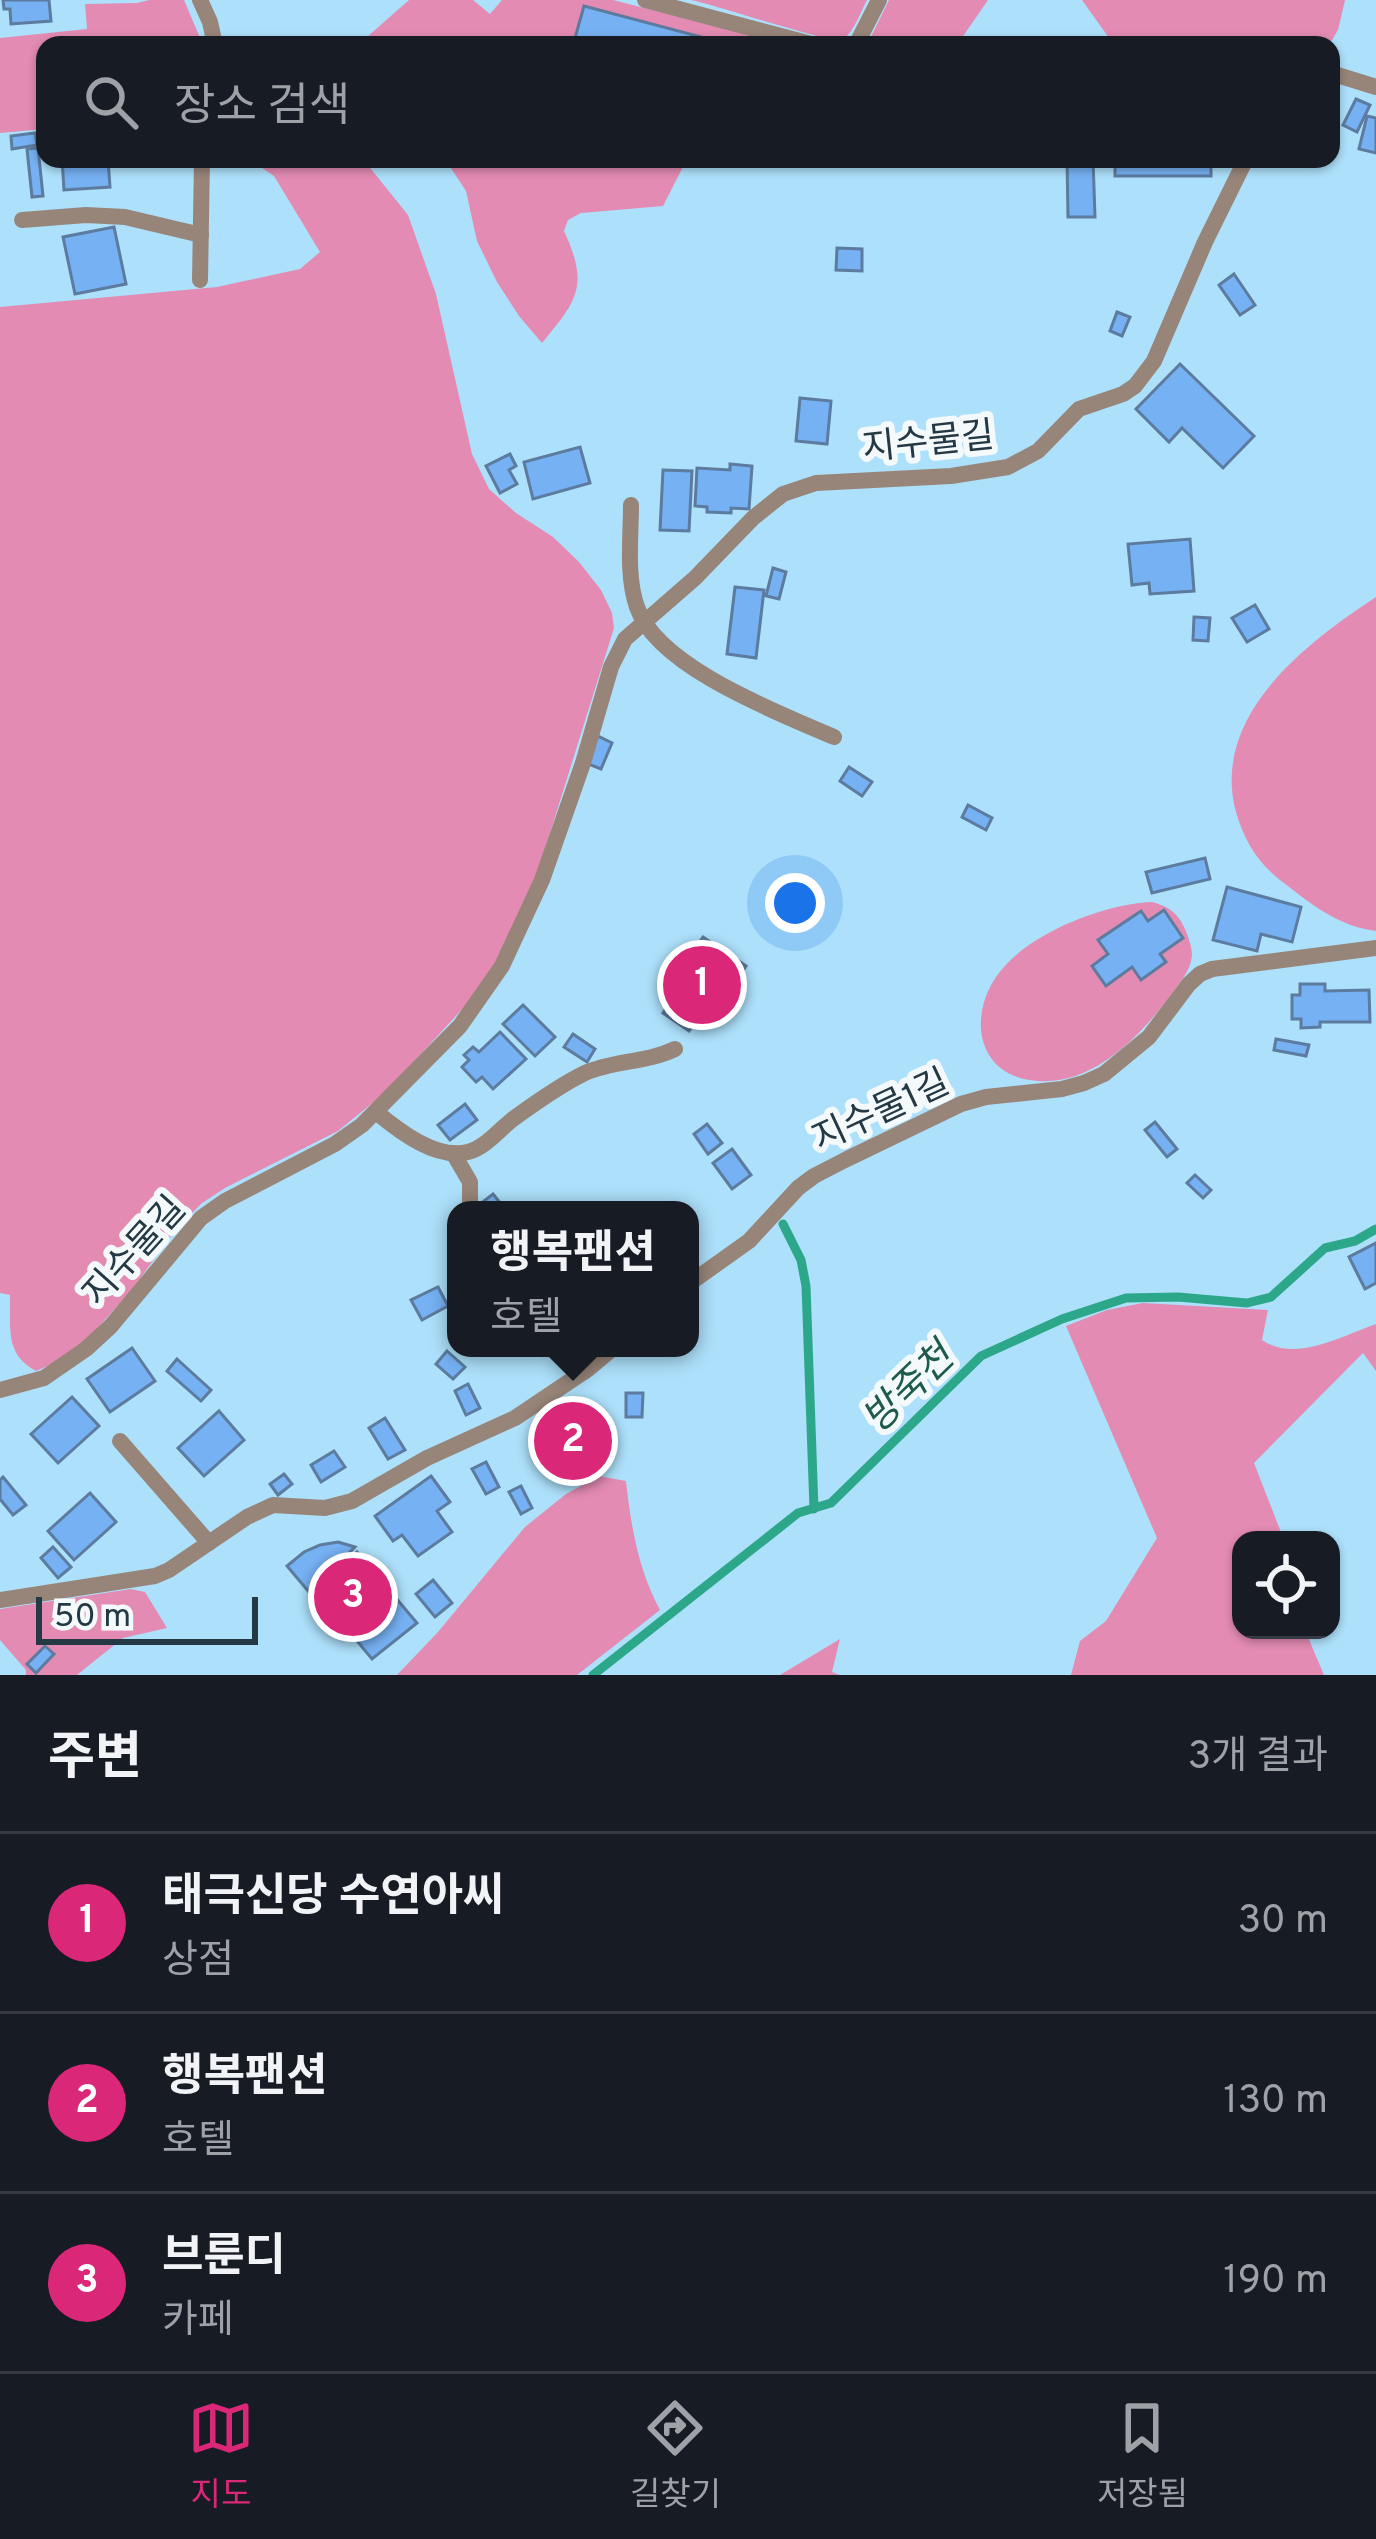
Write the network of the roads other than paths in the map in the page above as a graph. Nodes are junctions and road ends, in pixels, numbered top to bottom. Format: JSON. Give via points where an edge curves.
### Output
{"nodes":[{"id":1,"x":200,"y":0,"type":"edge"},
{"id":2,"x":645,"y":0,"type":"edge"},
{"id":3,"x":879,"y":0,"type":"edge"},
{"id":4,"x":213,"y":36,"type":"edge"},
{"id":5,"x":781,"y":36,"type":"edge"},
{"id":6,"x":861,"y":36,"type":"edge"},
{"id":7,"x":1340,"y":77,"type":"edge"},
{"id":8,"x":1376,"y":87,"type":"edge"},
{"id":9,"x":202,"y":168,"type":"edge"},
{"id":10,"x":1242,"y":168,"type":"edge"},
{"id":11,"x":22,"y":220,"type":"dead end"},
{"id":12,"x":201,"y":235,"type":"junction"},
{"id":13,"x":200,"y":280,"type":"dead end"},
{"id":14,"x":631,"y":505,"type":"dead end"},
{"id":15,"x":644,"y":622,"type":"junction"},
{"id":16,"x":834,"y":737,"type":"dead end"},
{"id":17,"x":1376,"y":948,"type":"edge"},
{"id":18,"x":675,"y":1049,"type":"dead end"},
{"id":19,"x":376,"y":1112,"type":"junction"},
{"id":20,"x":453,"y":1153,"type":"junction"},
{"id":21,"x":470,"y":1201,"type":"edge"},
{"id":22,"x":699,"y":1277,"type":"edge"},
{"id":23,"x":572,"y":1357,"type":"edge"},
{"id":24,"x":602,"y":1357,"type":"edge"},
{"id":25,"x":584,"y":1372,"type":"junction"},
{"id":26,"x":0,"y":1390,"type":"edge"},
{"id":27,"x":120,"y":1441,"type":"dead end"},
{"id":28,"x":208,"y":1544,"type":"junction"},
{"id":29,"x":0,"y":1600,"type":"edge"}],
"edges":[{"from":1,"to":4,"type":"lane"},
{"from":2,"to":5,"type":"lane"},
{"from":3,"to":6,"type":"lane"},
{"from":7,"to":8,"type":"lane"},
{"from":9,"to":12,"type":"lane"},
{"from":10,"to":15,"type":"lane","name":"지수물길","via":[[1154,361],[1135,386],[1079,409],[1038,452],[1008,467],[816,483],[783,494]]},
{"from":11,"to":12,"type":"lane","via":[[124,217]]},
{"from":12,"to":13,"type":"lane"},
{"from":14,"to":15,"type":"lane","via":[[633,592]]},
{"from":15,"to":16,"type":"lane","via":[[706,675]]},
{"from":15,"to":19,"type":"lane","name":"지수물길","via":[[616,652],[542,880],[502,965],[460,1026]]},
{"from":17,"to":22,"type":"lane","name":"지수물1길","via":[[1200,974],[1149,1037],[1104,1073],[1063,1089],[974,1100],[814,1176],[749,1241]]},
{"from":18,"to":20,"type":"lane","via":[[583,1074],[479,1147]]},
{"from":19,"to":20,"type":"lane","via":[[407,1136]]},
{"from":19,"to":26,"type":"lane","name":"지수물길","via":[[335,1144],[201,1218],[111,1326],[65,1366]]},
{"from":20,"to":21,"type":"lane","via":[[470,1182]]},
{"from":23,"to":25,"type":"lane"},
{"from":24,"to":25,"type":"lane"},
{"from":25,"to":28,"type":"lane","via":[[515,1418],[352,1501],[273,1505]]},
{"from":27,"to":28,"type":"lane"},
{"from":28,"to":29,"type":"lane","via":[[155,1576]]}]}
